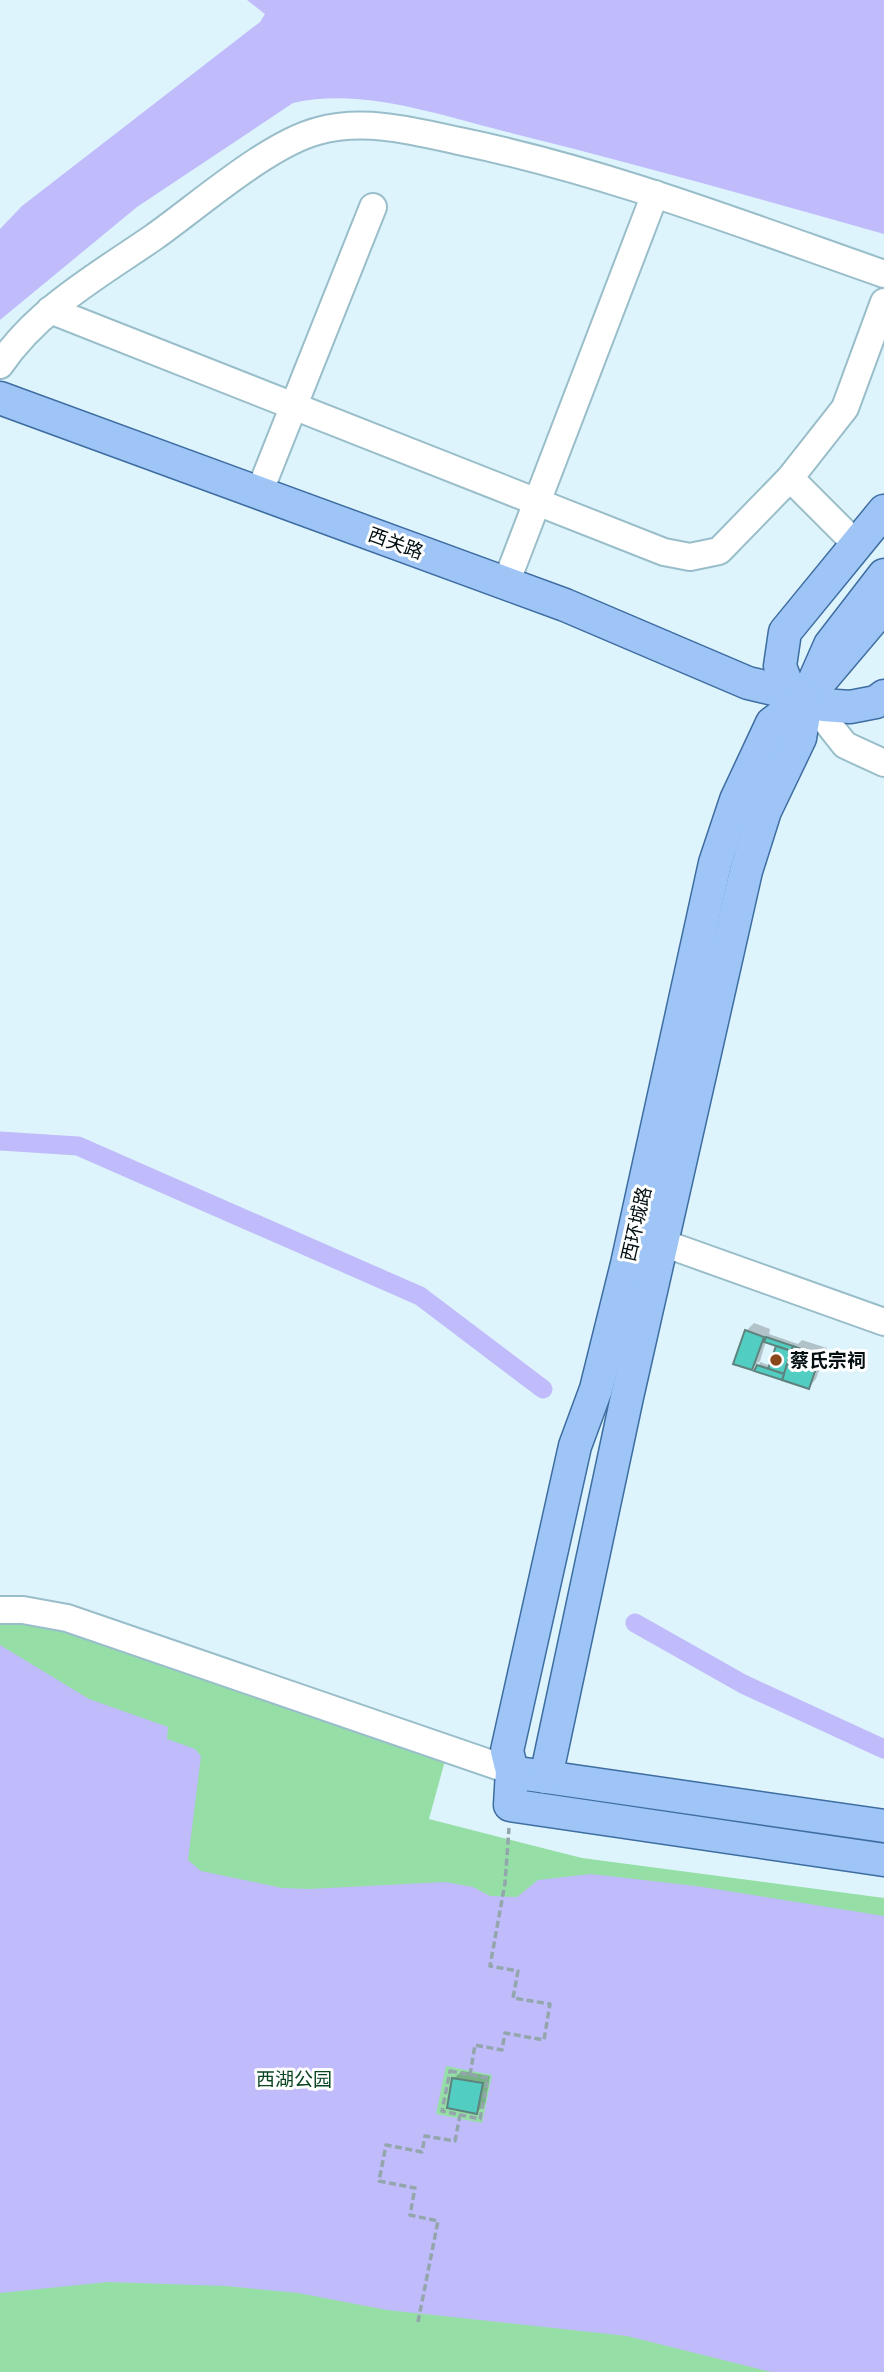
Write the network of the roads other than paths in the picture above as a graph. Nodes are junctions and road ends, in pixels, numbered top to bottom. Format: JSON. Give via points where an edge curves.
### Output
{"nodes":[{"id":1,"x":655,"y":194,"type":"junction"},
{"id":2,"x":373,"y":206,"type":"dead end"},
{"id":3,"x":884,"y":274,"type":"edge"},
{"id":4,"x":884,"y":302,"type":"edge"},
{"id":5,"x":50,"y":310,"type":"junction"},
{"id":6,"x":0,"y":365,"type":"edge"},
{"id":7,"x":0,"y":398,"type":"edge"},
{"id":8,"x":293,"y":406,"type":"junction"},
{"id":9,"x":790,"y":478,"type":"junction"},
{"id":10,"x":259,"y":493,"type":"junction"},
{"id":11,"x":538,"y":502,"type":"junction"},
{"id":12,"x":884,"y":510,"type":"edge"},
{"id":13,"x":856,"y":544,"type":"junction"},
{"id":14,"x":884,"y":575,"type":"edge"},
{"id":15,"x":506,"y":583,"type":"junction"},
{"id":16,"x":884,"y":606,"type":"edge"},
{"id":17,"x":798,"y":695,"type":"junction"},
{"id":18,"x":884,"y":696,"type":"edge"},
{"id":19,"x":884,"y":764,"type":"edge"},
{"id":20,"x":663,"y":1243,"type":"junction"},
{"id":21,"x":884,"y":1322,"type":"edge"},
{"id":22,"x":0,"y":1610,"type":"edge"},
{"id":23,"x":512,"y":1772,"type":"junction"},
{"id":24,"x":546,"y":1777,"type":"junction"},
{"id":25,"x":884,"y":1826,"type":"edge"},
{"id":26,"x":884,"y":1860,"type":"edge"}],
"edges":[{"from":1,"to":3,"type":"street"},
{"from":1,"to":5,"type":"street","via":[[481,145],[371,126],[335,127],[283,145]]},
{"from":1,"to":11,"type":"street"},
{"from":2,"to":8,"type":"street"},
{"from":4,"to":9,"type":"street","via":[[845,408]]},
{"from":5,"to":6,"type":"street","via":[[23,334]]},
{"from":5,"to":8,"type":"street"},
{"from":7,"to":10,"type":"main road","name":"西关路"},
{"from":8,"to":10,"type":"street"},
{"from":8,"to":11,"type":"street"},
{"from":9,"to":11,"type":"street","via":[[719,551],[700,556],[664,552]]},
{"from":9,"to":13,"type":"street"},
{"from":10,"to":15,"type":"main road","name":"西关路"},
{"from":11,"to":15,"type":"street"},
{"from":12,"to":13,"type":"main road"},
{"from":13,"to":17,"type":"main road","via":[[785,632],[780,666]]},
{"from":14,"to":17,"type":"main road","name":"西环城路"},
{"from":15,"to":17,"type":"main road","name":"西关路","via":[[748,683]]},
{"from":16,"to":17,"type":"main road","name":"西环城路"},
{"from":17,"to":18,"type":"main road","name":"西关路","via":[[823,705],[849,707]]},
{"from":17,"to":19,"type":"street","via":[[845,745]]},
{"from":17,"to":20,"type":"main road","name":"西环城路","via":[[800,738],[765,811],[746,871]]},
{"from":17,"to":23,"type":"main road","name":"西环城路","via":[[772,723],[736,800],[715,863],[624,1277],[566,1486],[507,1751]]},
{"from":20,"to":21,"type":"street"},
{"from":20,"to":24,"type":"main road","name":"西环城路"},
{"from":22,"to":23,"type":"street","via":[[23,1609],[67,1618]]},
{"from":23,"to":24,"type":"main road"},
{"from":23,"to":26,"type":"main road","name":"西环城路","via":[[510,1805]]},
{"from":24,"to":25,"type":"main road"}]}
